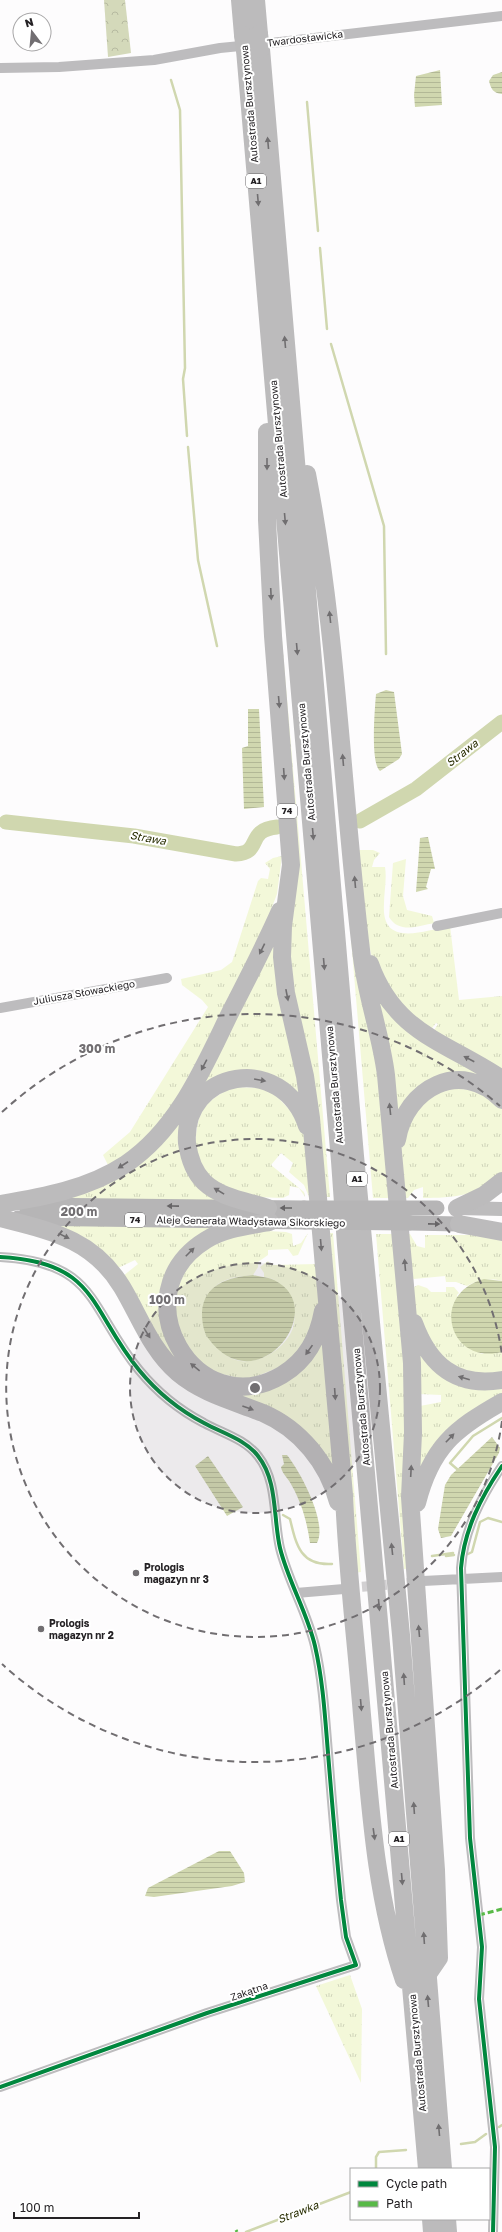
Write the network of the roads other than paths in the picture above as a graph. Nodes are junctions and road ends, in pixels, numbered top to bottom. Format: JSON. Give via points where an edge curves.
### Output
{"nodes":[{"id":1,"x":240,"y":0,"type":"edge"},
{"id":2,"x":256,"y":0,"type":"edge"},
{"id":3,"x":502,"y":16,"type":"edge"},
{"id":4,"x":252,"y":42,"type":"junction"},
{"id":5,"x":0,"y":68,"type":"edge"},
{"id":6,"x":267,"y":313,"type":"junction"},
{"id":7,"x":289,"y":381,"type":"junction"},
{"id":8,"x":288,"y":887,"type":"junction"},
{"id":9,"x":502,"y":913,"type":"edge"},
{"id":10,"x":359,"y":921,"type":"junction"},
{"id":11,"x":437,"y":926,"type":"dead end"},
{"id":12,"x":167,"y":978,"type":"dead end"},
{"id":13,"x":0,"y":1008,"type":"edge"},
{"id":14,"x":502,"y":1079,"type":"edge"},
{"id":15,"x":502,"y":1100,"type":"edge"},
{"id":16,"x":313,"y":1150,"type":"junction"},
{"id":17,"x":395,"y":1161,"type":"junction"},
{"id":18,"x":502,"y":1180,"type":"edge"},
{"id":19,"x":0,"y":1204,"type":"edge"},
{"id":20,"x":502,"y":1209,"type":"edge"},
{"id":21,"x":269,"y":1215,"type":"junction"},
{"id":22,"x":304,"y":1215,"type":"junction"},
{"id":23,"x":458,"y":1216,"type":"junction"},
{"id":24,"x":0,"y":1218,"type":"edge"},
{"id":25,"x":502,"y":1225,"type":"edge"},
{"id":26,"x":502,"y":1232,"type":"edge"},
{"id":27,"x":0,"y":1257,"type":"edge"},
{"id":28,"x":324,"y":1272,"type":"junction"},
{"id":29,"x":408,"y":1304,"type":"junction"},
{"id":30,"x":502,"y":1380,"type":"edge"},
{"id":31,"x":502,"y":1402,"type":"edge"},
{"id":32,"x":502,"y":1466,"type":"edge"},
{"id":33,"x":346,"y":1538,"type":"junction"},
{"id":34,"x":412,"y":1538,"type":"junction"},
{"id":35,"x":502,"y":1577,"type":"edge"},
{"id":36,"x":462,"y":1578,"type":"junction"},
{"id":37,"x":423,"y":1581,"type":"tunnel mouth"},
{"id":38,"x":344,"y":1589,"type":"tunnel mouth"},
{"id":39,"x":296,"y":1593,"type":"junction"},
{"id":40,"x":426,"y":1977,"type":"junction"},
{"id":41,"x":413,"y":2006,"type":"junction"},
{"id":42,"x":0,"y":2088,"type":"edge"},
{"id":43,"x":427,"y":2168,"type":"edge"},
{"id":44,"x":443,"y":2168,"type":"edge"},
{"id":45,"x":431,"y":2220,"type":"edge"},
{"id":46,"x":447,"y":2220,"type":"edge"},
{"id":47,"x":432,"y":2232,"type":"edge"},
{"id":48,"x":448,"y":2232,"type":"edge"},
{"id":49,"x":493,"y":2232,"type":"edge"}],
"edges":[{"from":1,"to":4,"type":"highway","name":"Autostrada Bursztynowa","number":"A1"},
{"from":2,"to":4,"type":"highway","name":"Autostrada Bursztynowa","number":"A1"},
{"from":3,"to":5,"type":"street","name":"Twardosławicka","via":[[220,48],[154,60],[60,67]]},
{"from":4,"to":6,"type":"highway","name":"Autostrada Bursztynowa","number":"A1","one_way":true},
{"from":7,"to":4,"type":"highway","name":"Autostrada Bursztynowa","number":"A1","one_way":true},
{"from":6,"to":8,"type":"highway","number":"74","one_way":true,"via":[[267,520],[273,636],[291,865]]},
{"from":6,"to":41,"type":"highway","name":"Autostrada Bursztynowa","number":"A1","one_way":true},
{"from":10,"to":7,"type":"highway","one_way":true,"via":[[328,600],[316,518]]},
{"from":40,"to":7,"type":"highway","name":"Autostrada Bursztynowa","number":"A1","one_way":true,"via":[[401,1635],[355,1156]]},
{"from":8,"to":16,"type":"highway","one_way":true,"via":[[282,964],[286,994],[306,1082]]},
{"from":8,"to":19,"type":"highway","one_way":true,"via":[[268,938],[220,1035],[169,1124],[127,1163],[104,1176],[56,1193]]},
{"from":9,"to":11,"type":"street"},
{"from":14,"to":10,"type":"highway","one_way":true,"via":[[421,1033],[402,1017],[383,992],[372,970]]},
{"from":17,"to":10,"type":"highway","one_way":true,"via":[[383,1052],[365,975]]},
{"from":12,"to":13,"type":"street","name":"Juliusza Słowackiego"},
{"from":15,"to":17,"type":"highway","via":[[483,1085],[467,1081],[449,1081],[431,1087],[414,1100],[405,1114],[399,1128]]},
{"from":21,"to":16,"type":"highway","one_way":true,"via":[[225,1195],[204,1181],[194,1167],[187,1139],[190,1119],[198,1102],[212,1089],[230,1081],[248,1078],[269,1082],[289,1095],[297,1105],[305,1121]]},
{"from":16,"to":28,"type":"highway","one_way":true},
{"from":29,"to":17,"type":"highway","one_way":true},
{"from":18,"to":23,"type":"highway"},
{"from":21,"to":19,"type":"main road","name":"Aleje Generała Władysława Sikorskiego","one_way":true},
{"from":20,"to":23,"type":"main road","name":"Aleje Generała Władysława Sikorskiego"},
{"from":21,"to":22,"type":"main road","name":"Aleje Generała Władysława Sikorskiego"},
{"from":21,"to":24,"type":"main road","name":"Aleje Generała Władysława Sikorskiego","number":"74"},
{"from":28,"to":21,"type":"highway","one_way":true,"via":[[324,1306],[317,1335],[307,1353],[284,1373],[258,1384],[234,1384],[214,1379],[186,1360],[172,1334],[166,1304],[175,1272],[190,1252],[207,1239]]},
{"from":22,"to":23,"type":"main road","name":"Aleje Generała Władysława Sikorskiego","one_way":true,"bridge":true,"via":[[410,1223]]},
{"from":22,"to":23,"type":"main road","name":"Aleje Generała Władysława Sikorskiego","bridge":true,"via":[[437,1208]]},
{"from":23,"to":25,"type":"main road","name":"Aleje Generała Władysława Sikorskiego"},
{"from":23,"to":26,"type":"highway"},
{"from":24,"to":33,"type":"highway","one_way":true,"via":[[57,1233],[91,1253],[103,1263],[122,1287],[150,1339],[177,1372],[197,1387],[274,1419],[306,1443],[318,1458],[334,1489]]},
{"from":27,"to":39,"type":"street","via":[[36,1261],[63,1271],[76,1280],[93,1299],[130,1359],[155,1388],[182,1410],[245,1443],[255,1452],[268,1474],[280,1550]]},
{"from":28,"to":33,"type":"highway","one_way":true},
{"from":30,"to":29,"type":"highway","one_way":true,"via":[[478,1382],[464,1379],[440,1366],[428,1353],[420,1338]]},
{"from":34,"to":29,"type":"highway","one_way":true,"via":[[410,1497],[413,1402]]},
{"from":34,"to":31,"type":"highway","one_way":true,"via":[[414,1516],[424,1476],[436,1455],[457,1430]]},
{"from":32,"to":36,"type":"street","via":[[469,1527],[462,1552]]},
{"from":33,"to":41,"type":"highway","one_way":true,"via":[[371,1809],[379,1868],[386,1915],[396,1956]]},
{"from":40,"to":34,"type":"highway","one_way":true,"via":[[439,1958],[436,1870]]},
{"from":35,"to":36,"type":"street"},
{"from":36,"to":37,"type":"street"},
{"from":36,"to":49,"type":"street","via":[[470,1838],[482,1947],[479,1999],[494,2147]]},
{"from":38,"to":39,"type":"street"},
{"from":39,"to":42,"type":"street","name":"Zakątna","via":[[309,1627],[319,1666],[341,1900],[346,1937],[356,1965],[148,2034]]},
{"from":44,"to":40,"type":"highway","name":"Autostrada Bursztynowa","number":"A1","one_way":true},
{"from":41,"to":43,"type":"highway","name":"Autostrada Bursztynowa","number":"A1"},
{"from":45,"to":47,"type":"highway"},
{"from":46,"to":48,"type":"highway"}]}
